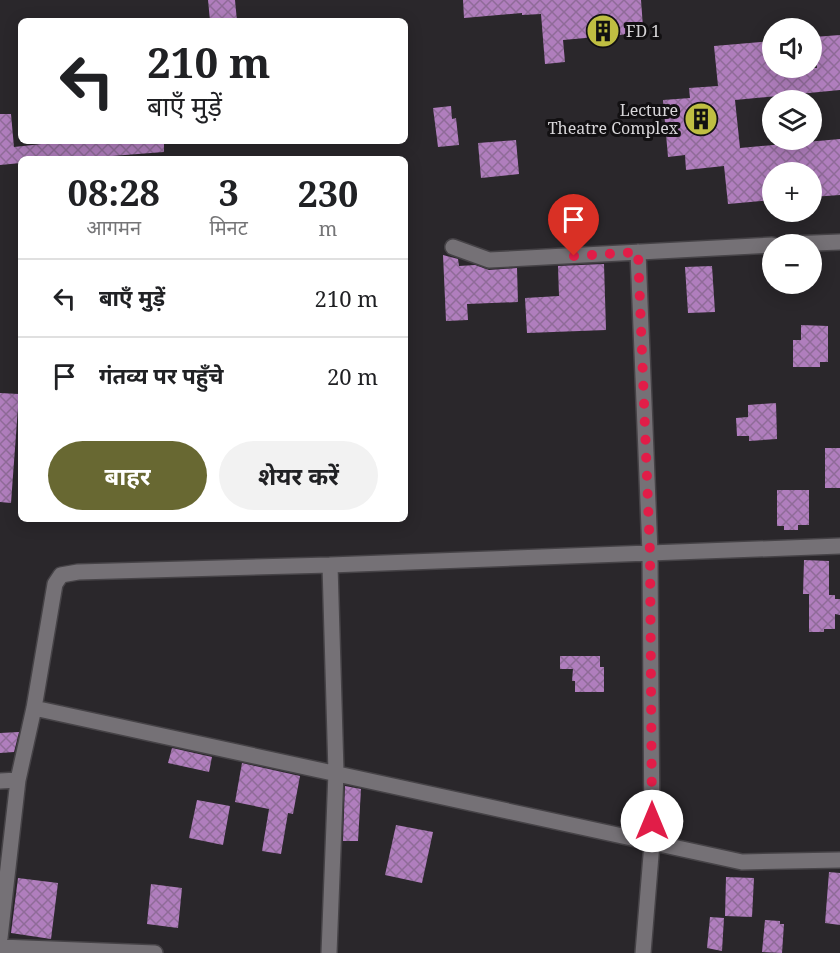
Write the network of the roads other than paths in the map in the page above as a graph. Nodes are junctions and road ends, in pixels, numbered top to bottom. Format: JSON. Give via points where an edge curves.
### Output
{"nodes":[{"id":1,"x":840,"y":242,"type":"edge"},
{"id":2,"x":822,"y":243,"type":"edge"},
{"id":3,"x":762,"y":246,"type":"edge"},
{"id":4,"x":453,"y":247,"type":"dead end"},
{"id":5,"x":638,"y":252,"type":"junction"},
{"id":6,"x":840,"y":546,"type":"edge"},
{"id":7,"x":650,"y":553,"type":"junction"},
{"id":8,"x":330,"y":565,"type":"junction"},
{"id":9,"x":34,"y":708,"type":"junction"},
{"id":10,"x":336,"y":772,"type":"junction"},
{"id":11,"x":18,"y":780,"type":"junction"},
{"id":12,"x":0,"y":781,"type":"edge"},
{"id":13,"x":652,"y":843,"type":"junction"},
{"id":14,"x":840,"y":860,"type":"edge"},
{"id":15,"x":0,"y":938,"type":"edge"},
{"id":16,"x":0,"y":946,"type":"edge"},
{"id":17,"x":155,"y":953,"type":"edge"},
{"id":18,"x":329,"y":953,"type":"edge"},
{"id":19,"x":643,"y":953,"type":"edge"}],
"edges":[{"from":1,"to":2,"type":"street"},
{"from":3,"to":5,"type":"street"},
{"from":4,"to":5,"type":"street","via":[[489,260]]},
{"from":5,"to":7,"type":"street"},
{"from":6,"to":7,"type":"street"},
{"from":7,"to":8,"type":"street"},
{"from":7,"to":13,"type":"street"},
{"from":8,"to":9,"type":"street","via":[[60,575],[55,584]]},
{"from":8,"to":10,"type":"street"},
{"from":9,"to":10,"type":"street"},
{"from":9,"to":11,"type":"street"},
{"from":10,"to":13,"type":"street"},
{"from":10,"to":18,"type":"street"},
{"from":11,"to":12,"type":"street"},
{"from":11,"to":15,"type":"street"},
{"from":13,"to":14,"type":"street","via":[[742,862]]},
{"from":13,"to":19,"type":"street"},
{"from":16,"to":17,"type":"street"}]}
